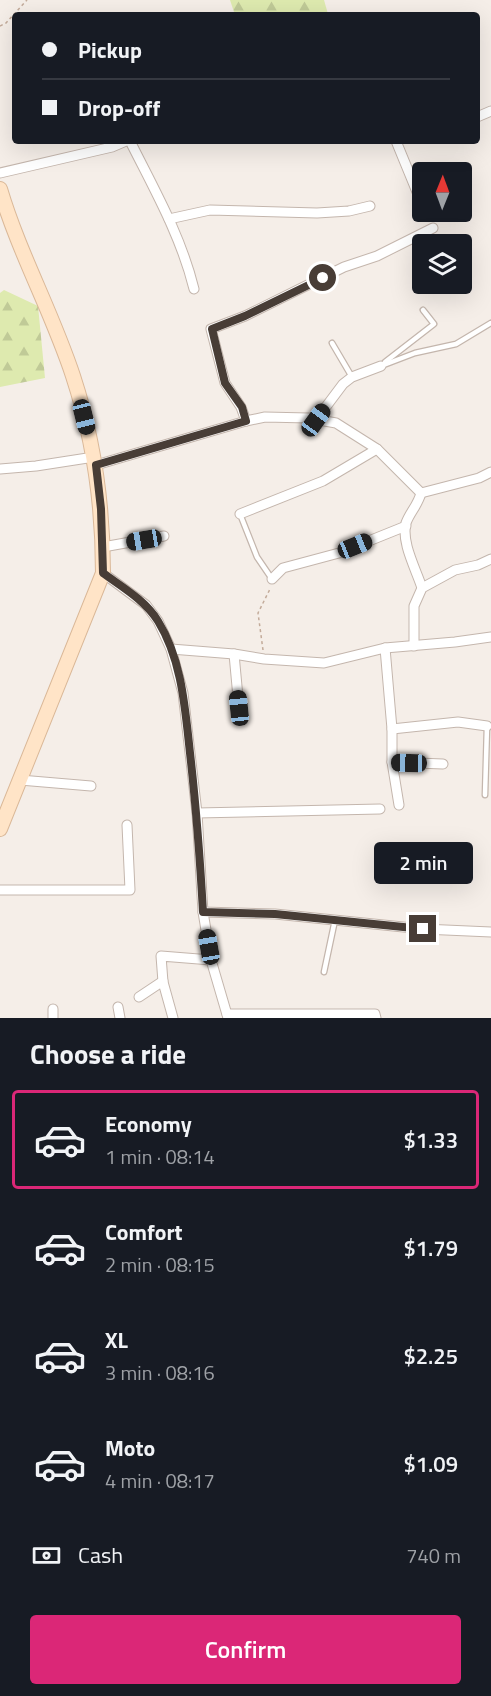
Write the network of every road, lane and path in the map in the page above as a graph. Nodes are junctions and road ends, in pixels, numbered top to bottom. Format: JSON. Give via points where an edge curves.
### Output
{"nodes":[{"id":1,"x":27,"y":0,"type":"edge"},
{"id":2,"x":16,"y":12,"type":"edge"},
{"id":3,"x":12,"y":16,"type":"edge"},
{"id":4,"x":0,"y":26,"type":"edge"},
{"id":5,"x":120,"y":144,"type":"edge"},
{"id":6,"x":130,"y":144,"type":"edge"},
{"id":7,"x":397,"y":144,"type":"edge"},
{"id":8,"x":0,"y":173,"type":"edge"},
{"id":9,"x":412,"y":180,"type":"edge"},
{"id":10,"x":1,"y":198,"type":"edge"},
{"id":11,"x":370,"y":206,"type":"dead end"},
{"id":12,"x":169,"y":219,"type":"junction"},
{"id":13,"x":434,"y":228,"type":"dead end"},
{"id":14,"x":194,"y":289,"type":"dead end"},
{"id":15,"x":423,"y":310,"type":"dead end"},
{"id":16,"x":491,"y":323,"type":"edge"},
{"id":17,"x":332,"y":343,"type":"dead end"},
{"id":18,"x":381,"y":366,"type":"junction"},
{"id":19,"x":352,"y":378,"type":"junction"},
{"id":20,"x":316,"y":420,"type":"junction"},
{"id":21,"x":246,"y":421,"type":"junction"},
{"id":22,"x":377,"y":449,"type":"junction"},
{"id":23,"x":95,"y":461,"type":"junction"},
{"id":24,"x":0,"y":469,"type":"edge"},
{"id":25,"x":491,"y":472,"type":"edge"},
{"id":26,"x":421,"y":493,"type":"junction"},
{"id":27,"x":240,"y":514,"type":"joint"},
{"id":28,"x":406,"y":526,"type":"junction"},
{"id":29,"x":164,"y":536,"type":"dead end"},
{"id":30,"x":103,"y":547,"type":"junction"},
{"id":31,"x":491,"y":559,"type":"edge"},
{"id":32,"x":103,"y":573,"type":"junction"},
{"id":33,"x":272,"y":579,"type":"junction"},
{"id":34,"x":422,"y":588,"type":"junction"},
{"id":35,"x":491,"y":637,"type":"edge"},
{"id":36,"x":414,"y":646,"type":"junction"},
{"id":37,"x":386,"y":648,"type":"junction"},
{"id":38,"x":171,"y":649,"type":"junction"},
{"id":39,"x":234,"y":654,"type":"junction"},
{"id":40,"x":264,"y":660,"type":"junction"},
{"id":41,"x":239,"y":708,"type":"dead end"},
{"id":42,"x":487,"y":726,"type":"joint"},
{"id":43,"x":392,"y":729,"type":"junction"},
{"id":44,"x":392,"y":762,"type":"junction"},
{"id":45,"x":443,"y":764,"type":"dead end"},
{"id":46,"x":20,"y":780,"type":"junction"},
{"id":47,"x":91,"y":786,"type":"dead end"},
{"id":48,"x":485,"y":795,"type":"dead end"},
{"id":49,"x":399,"y":805,"type":"dead end"},
{"id":50,"x":380,"y":809,"type":"dead end"},
{"id":51,"x":197,"y":813,"type":"junction"},
{"id":52,"x":128,"y":825,"type":"dead end"},
{"id":53,"x":0,"y":829,"type":"edge"},
{"id":54,"x":0,"y":890,"type":"edge"},
{"id":55,"x":203,"y":912,"type":"junction"},
{"id":56,"x":334,"y":920,"type":"junction"},
{"id":57,"x":491,"y":932,"type":"edge"},
{"id":58,"x":212,"y":960,"type":"junction"},
{"id":59,"x":324,"y":972,"type":"dead end"},
{"id":60,"x":163,"y":981,"type":"junction"},
{"id":61,"x":140,"y":997,"type":"dead end"},
{"id":62,"x":118,"y":1007,"type":"dead end"},
{"id":63,"x":227,"y":1016,"type":"edge"},
{"id":64,"x":120,"y":1018,"type":"edge"},
{"id":65,"x":173,"y":1018,"type":"edge"},
{"id":66,"x":376,"y":1018,"type":"edge"}],
"edges":[{"from":1,"to":2,"type":"path"},
{"from":3,"to":4,"type":"path"},
{"from":5,"to":8,"type":"street"},
{"from":6,"to":12,"type":"street"},
{"from":7,"to":9,"type":"street"},
{"from":10,"to":23,"type":"street","via":[[74,376]]},
{"from":11,"to":12,"type":"street","via":[[317,213],[210,210]]},
{"from":12,"to":14,"type":"street"},
{"from":13,"to":21,"type":"street","via":[[212,329],[225,383],[242,407]]},
{"from":15,"to":18,"type":"lane","via":[[434,324]]},
{"from":16,"to":18,"type":"lane","via":[[456,344]]},
{"from":17,"to":19,"type":"lane"},
{"from":18,"to":19,"type":"street"},
{"from":19,"to":20,"type":"street"},
{"from":20,"to":21,"type":"street","via":[[264,417]]},
{"from":20,"to":22,"type":"street","via":[[336,423]]},
{"from":21,"to":23,"type":"street"},
{"from":22,"to":26,"type":"street"},
{"from":22,"to":27,"type":"street","via":[[323,481]]},
{"from":23,"to":24,"type":"street"},
{"from":23,"to":30,"type":"street"},
{"from":25,"to":26,"type":"street"},
{"from":26,"to":28,"type":"street"},
{"from":27,"to":33,"type":"lane","via":[[257,557]]},
{"from":28,"to":33,"type":"street","via":[[339,553],[283,568]]},
{"from":28,"to":34,"type":"street","via":[[405,537]]},
{"from":29,"to":30,"type":"street"},
{"from":30,"to":32,"type":"street"},
{"from":31,"to":34,"type":"street","via":[[455,570]]},
{"from":32,"to":38,"type":"street","via":[[146,605]]},
{"from":32,"to":46,"type":"street"},
{"from":33,"to":40,"type":"path","via":[[258,613]]},
{"from":34,"to":36,"type":"street","via":[[414,606]]},
{"from":35,"to":36,"type":"street"},
{"from":36,"to":37,"type":"street"},
{"from":37,"to":40,"type":"street","via":[[324,663]]},
{"from":37,"to":43,"type":"street"},
{"from":38,"to":39,"type":"street"},
{"from":38,"to":51,"type":"street","via":[[183,693]]},
{"from":39,"to":40,"type":"street"},
{"from":39,"to":41,"type":"street"},
{"from":42,"to":43,"type":"street","via":[[458,722]]},
{"from":42,"to":48,"type":"lane"},
{"from":43,"to":44,"type":"street"},
{"from":44,"to":45,"type":"street"},
{"from":44,"to":49,"type":"street"},
{"from":46,"to":47,"type":"street"},
{"from":46,"to":53,"type":"street"},
{"from":50,"to":51,"type":"street"},
{"from":51,"to":55,"type":"street"},
{"from":52,"to":54,"type":"street","via":[[130,890]]},
{"from":55,"to":56,"type":"street"},
{"from":55,"to":58,"type":"street"},
{"from":56,"to":57,"type":"street"},
{"from":56,"to":59,"type":"lane"},
{"from":58,"to":60,"type":"street","via":[[161,956]]},
{"from":58,"to":63,"type":"street"},
{"from":60,"to":61,"type":"street"},
{"from":60,"to":65,"type":"street"},
{"from":62,"to":64,"type":"street"},
{"from":63,"to":66,"type":"street","via":[[375,1014]]}]}
